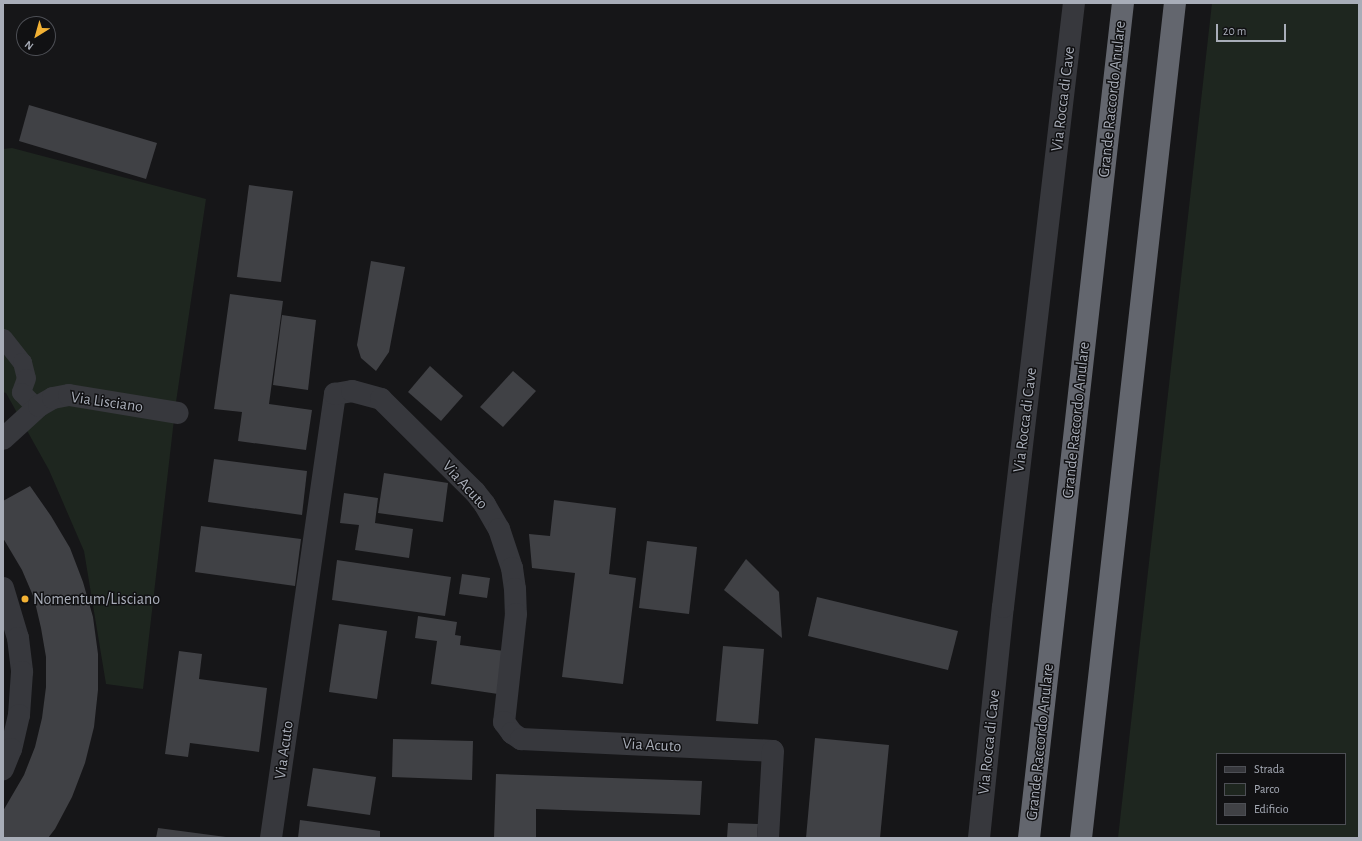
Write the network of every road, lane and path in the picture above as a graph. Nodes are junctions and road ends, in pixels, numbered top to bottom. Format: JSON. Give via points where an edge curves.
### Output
{"nodes":[{"id":1,"x":1074,"y":3,"type":"edge"},
{"id":2,"x":1123,"y":3,"type":"edge"},
{"id":3,"x":1176,"y":3,"type":"edge"},
{"id":4,"x":3,"y":338,"type":"edge"},
{"id":5,"x":30,"y":401,"type":"dead end"},
{"id":6,"x":178,"y":413,"type":"dead end"},
{"id":7,"x":3,"y":439,"type":"edge"},
{"id":8,"x":3,"y":588,"type":"edge"},
{"id":9,"x":3,"y":769,"type":"edge"},
{"id":10,"x":271,"y":838,"type":"edge"},
{"id":11,"x":768,"y":838,"type":"edge"},
{"id":12,"x":979,"y":838,"type":"edge"},
{"id":13,"x":1029,"y":838,"type":"edge"},
{"id":14,"x":1081,"y":838,"type":"edge"}],
"edges":[{"from":1,"to":12,"type":"street","name":"Via Rocca di Cave","via":[[1003,607]]},
{"from":2,"to":13,"type":"highway","name":"Grande Raccordo Anulare"},
{"from":3,"to":14,"type":"highway"},
{"from":4,"to":5,"type":"street","via":[[22,362],[26,378],[21,392]]},
{"from":6,"to":7,"type":"street","name":"Via Lisciano","via":[[69,395],[53,398],[39,406]]},
{"from":8,"to":9,"type":"street","via":[[18,638],[22,690],[16,733]]},
{"from":10,"to":11,"type":"street","name":"Via Acuto","via":[[335,394],[352,390],[381,399],[475,492],[499,529],[512,568],[515,589],[516,614],[504,722],[512,733],[521,739],[773,751]]}]}
